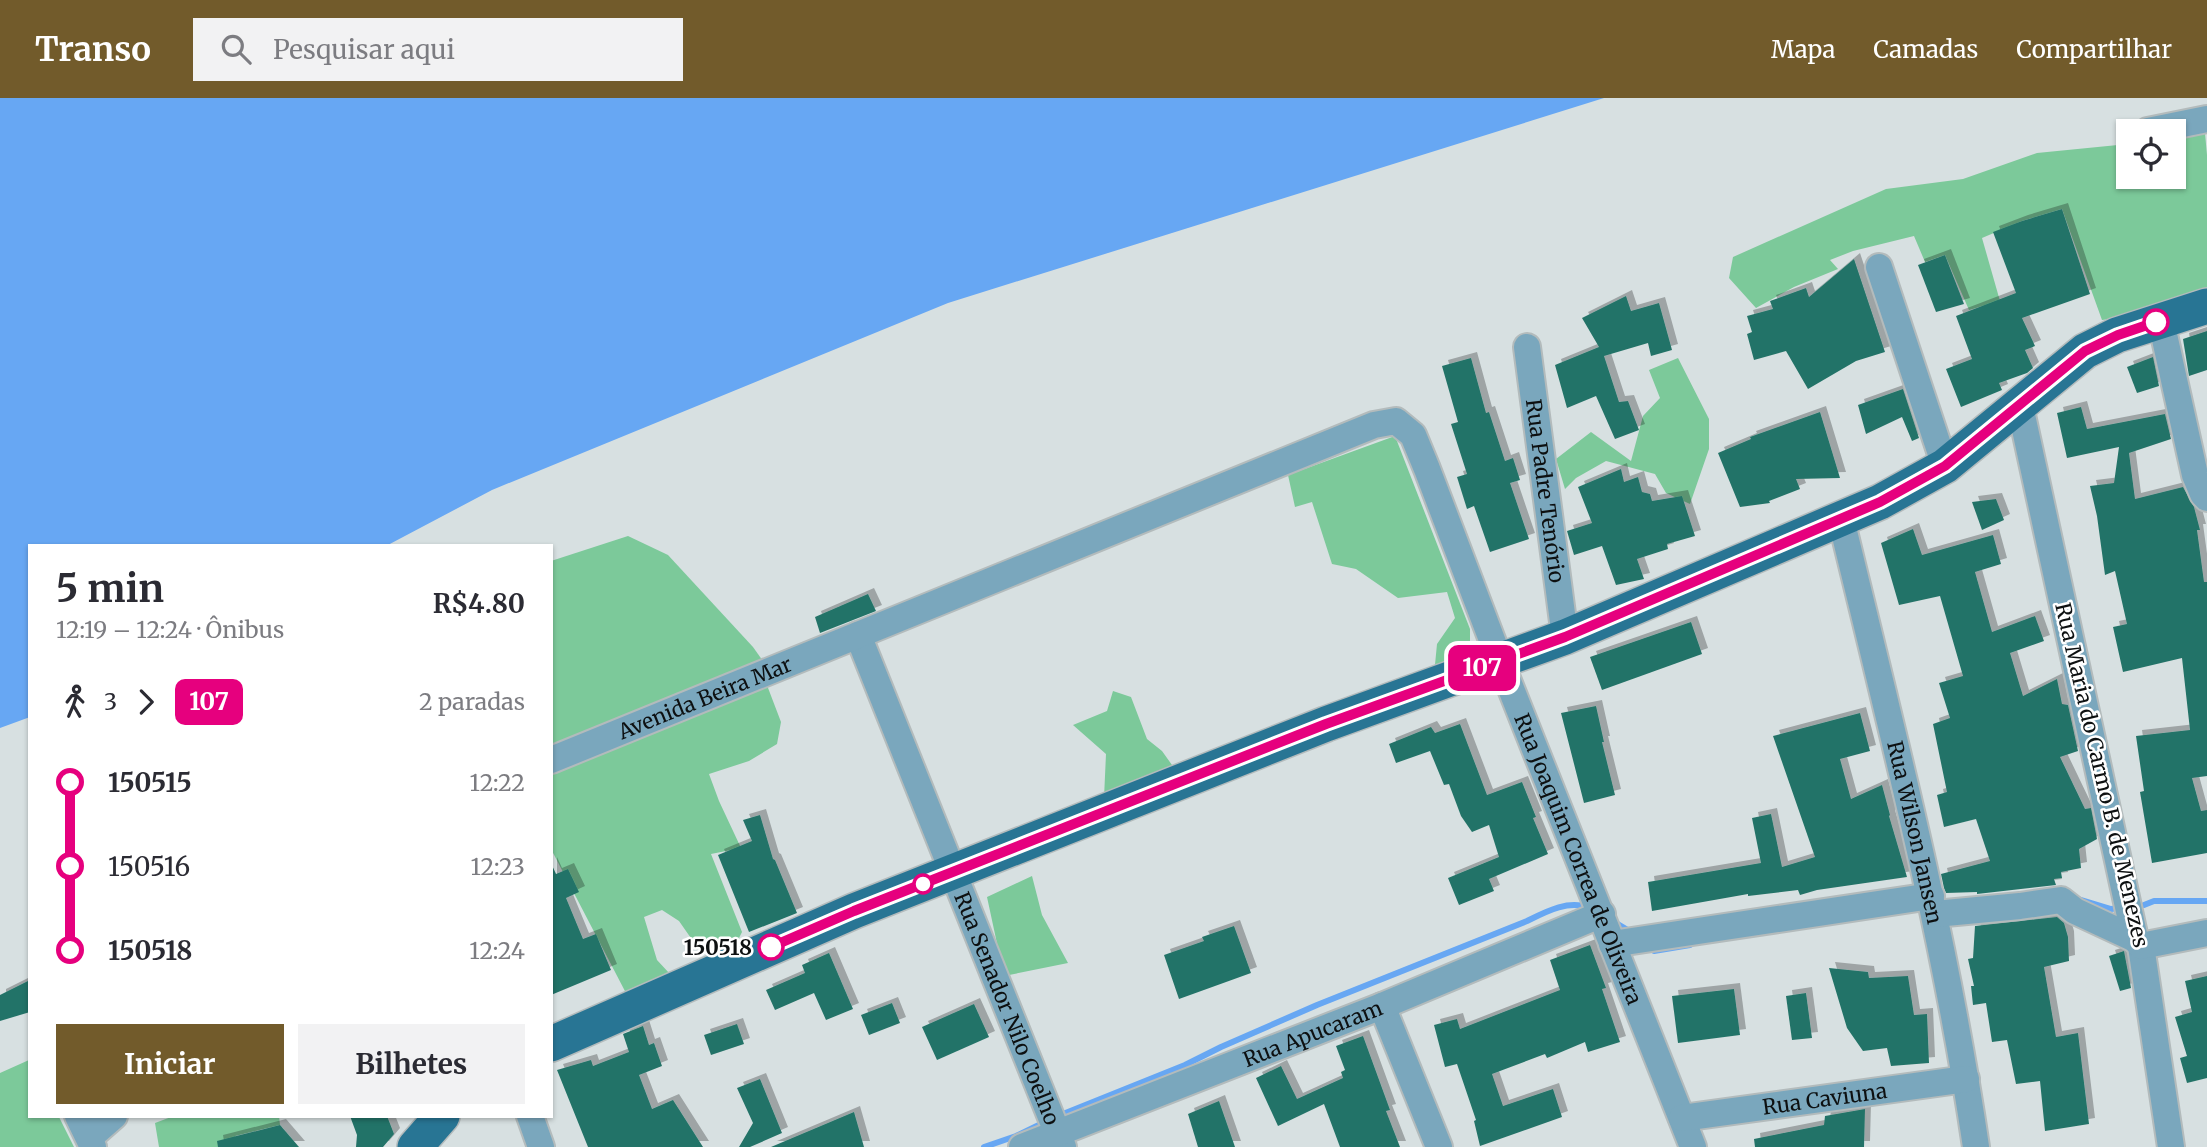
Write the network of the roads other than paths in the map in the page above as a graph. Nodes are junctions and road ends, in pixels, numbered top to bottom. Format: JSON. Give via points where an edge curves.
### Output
{"nodes":[{"id":1,"x":2207,"y":119,"type":"edge"},
{"id":2,"x":2186,"y":123,"type":"edge"},
{"id":3,"x":1879,"y":267,"type":"dead end"},
{"id":4,"x":2207,"y":306,"type":"edge"},
{"id":5,"x":2161,"y":321,"type":"junction"},
{"id":6,"x":1527,"y":347,"type":"dead end"},
{"id":7,"x":2020,"y":406,"type":"junction"},
{"id":8,"x":1396,"y":421,"type":"joint"},
{"id":9,"x":1945,"y":466,"type":"junction"},
{"id":10,"x":2207,"y":498,"type":"edge"},
{"id":11,"x":1841,"y":519,"type":"junction"},
{"id":12,"x":858,"y":635,"type":"junction"},
{"id":13,"x":1565,"y":637,"type":"junction"},
{"id":14,"x":1500,"y":661,"type":"junction"},
{"id":15,"x":553,"y":759,"type":"edge"},
{"id":16,"x":954,"y":872,"type":"junction"},
{"id":17,"x":1933,"y":905,"type":"junction"},
{"id":18,"x":1602,"y":914,"type":"junction"},
{"id":19,"x":2207,"y":933,"type":"edge"},
{"id":20,"x":2138,"y":943,"type":"junction"},
{"id":21,"x":1612,"y":944,"type":"junction"},
{"id":22,"x":1382,"y":1006,"type":"junction"},
{"id":23,"x":553,"y":1043,"type":"edge"},
{"id":24,"x":1966,"y":1079,"type":"junction"},
{"id":25,"x":111,"y":1118,"type":"edge"},
{"id":26,"x":440,"y":1118,"type":"edge"},
{"id":27,"x":531,"y":1118,"type":"edge"},
{"id":28,"x":1682,"y":1118,"type":"junction"},
{"id":29,"x":87,"y":1133,"type":"edge"},
{"id":30,"x":1060,"y":1140,"type":"edge"},
{"id":31,"x":415,"y":1147,"type":"edge"},
{"id":32,"x":541,"y":1147,"type":"edge"},
{"id":33,"x":1022,"y":1147,"type":"edge"},
{"id":34,"x":1439,"y":1147,"type":"edge"},
{"id":35,"x":1693,"y":1147,"type":"edge"},
{"id":36,"x":1976,"y":1147,"type":"edge"},
{"id":37,"x":2171,"y":1147,"type":"edge"}],
"edges":[{"from":1,"to":2,"type":"street"},
{"from":3,"to":9,"type":"street"},
{"from":4,"to":5,"type":"main road"},
{"from":5,"to":7,"type":"main road","via":[[2085,351]]},
{"from":5,"to":10,"type":"street","via":[[2195,475]]},
{"from":6,"to":13,"type":"street","name":"Rua Padre Tenório"},
{"from":7,"to":9,"type":"main road"},
{"from":7,"to":20,"type":"street","name":"Rua Maria do Carmo B. de Menezes"},
{"from":8,"to":12,"type":"street","name":"Avenida Beira Mar","via":[[1374,425]]},
{"from":8,"to":14,"type":"street","name":"Rua Joaquim Correa de Oliveira","via":[[1413,435]]},
{"from":9,"to":11,"type":"main road"},
{"from":11,"to":13,"type":"main road"},
{"from":11,"to":17,"type":"street","name":"Rua Wilson Jansen"},
{"from":12,"to":15,"type":"street","name":"Avenida Beira Mar"},
{"from":12,"to":16,"type":"street","name":"Rua Senador Nilo Coelho"},
{"from":13,"to":14,"type":"main road"},
{"from":14,"to":16,"type":"main road","via":[[1326,724]]},
{"from":14,"to":18,"type":"street","name":"Rua Joaquim Correa de Oliveira"},
{"from":16,"to":23,"type":"main road"},
{"from":16,"to":30,"type":"street","name":"Rua Senador Nilo Coelho"},
{"from":17,"to":20,"type":"street","via":[[2020,906],[2061,900]]},
{"from":17,"to":21,"type":"street"},
{"from":17,"to":24,"type":"street","name":"Rua Wilson Jansen"},
{"from":18,"to":21,"type":"street","name":"Rua Joaquim Correa de Oliveira"},
{"from":18,"to":22,"type":"street","name":"Rua Apucaram"},
{"from":19,"to":20,"type":"street"},
{"from":20,"to":37,"type":"street","name":"Rua Maria do Carmo B. de Menezes"},
{"from":21,"to":28,"type":"street","name":"Rua Joaquim Correa de Oliveira"},
{"from":22,"to":30,"type":"street","name":"Rua Apucaram"},
{"from":22,"to":34,"type":"street"},
{"from":24,"to":28,"type":"street","name":"Rua Caviuna"},
{"from":24,"to":36,"type":"street","name":"Rua Wilson Jansen"},
{"from":25,"to":29,"type":"street"},
{"from":26,"to":31,"type":"main road"},
{"from":27,"to":32,"type":"street"},
{"from":28,"to":35,"type":"street","name":"Rua Joaquim Correa de Oliveira"},
{"from":30,"to":33,"type":"street","name":"Rua Apucaram"}]}
